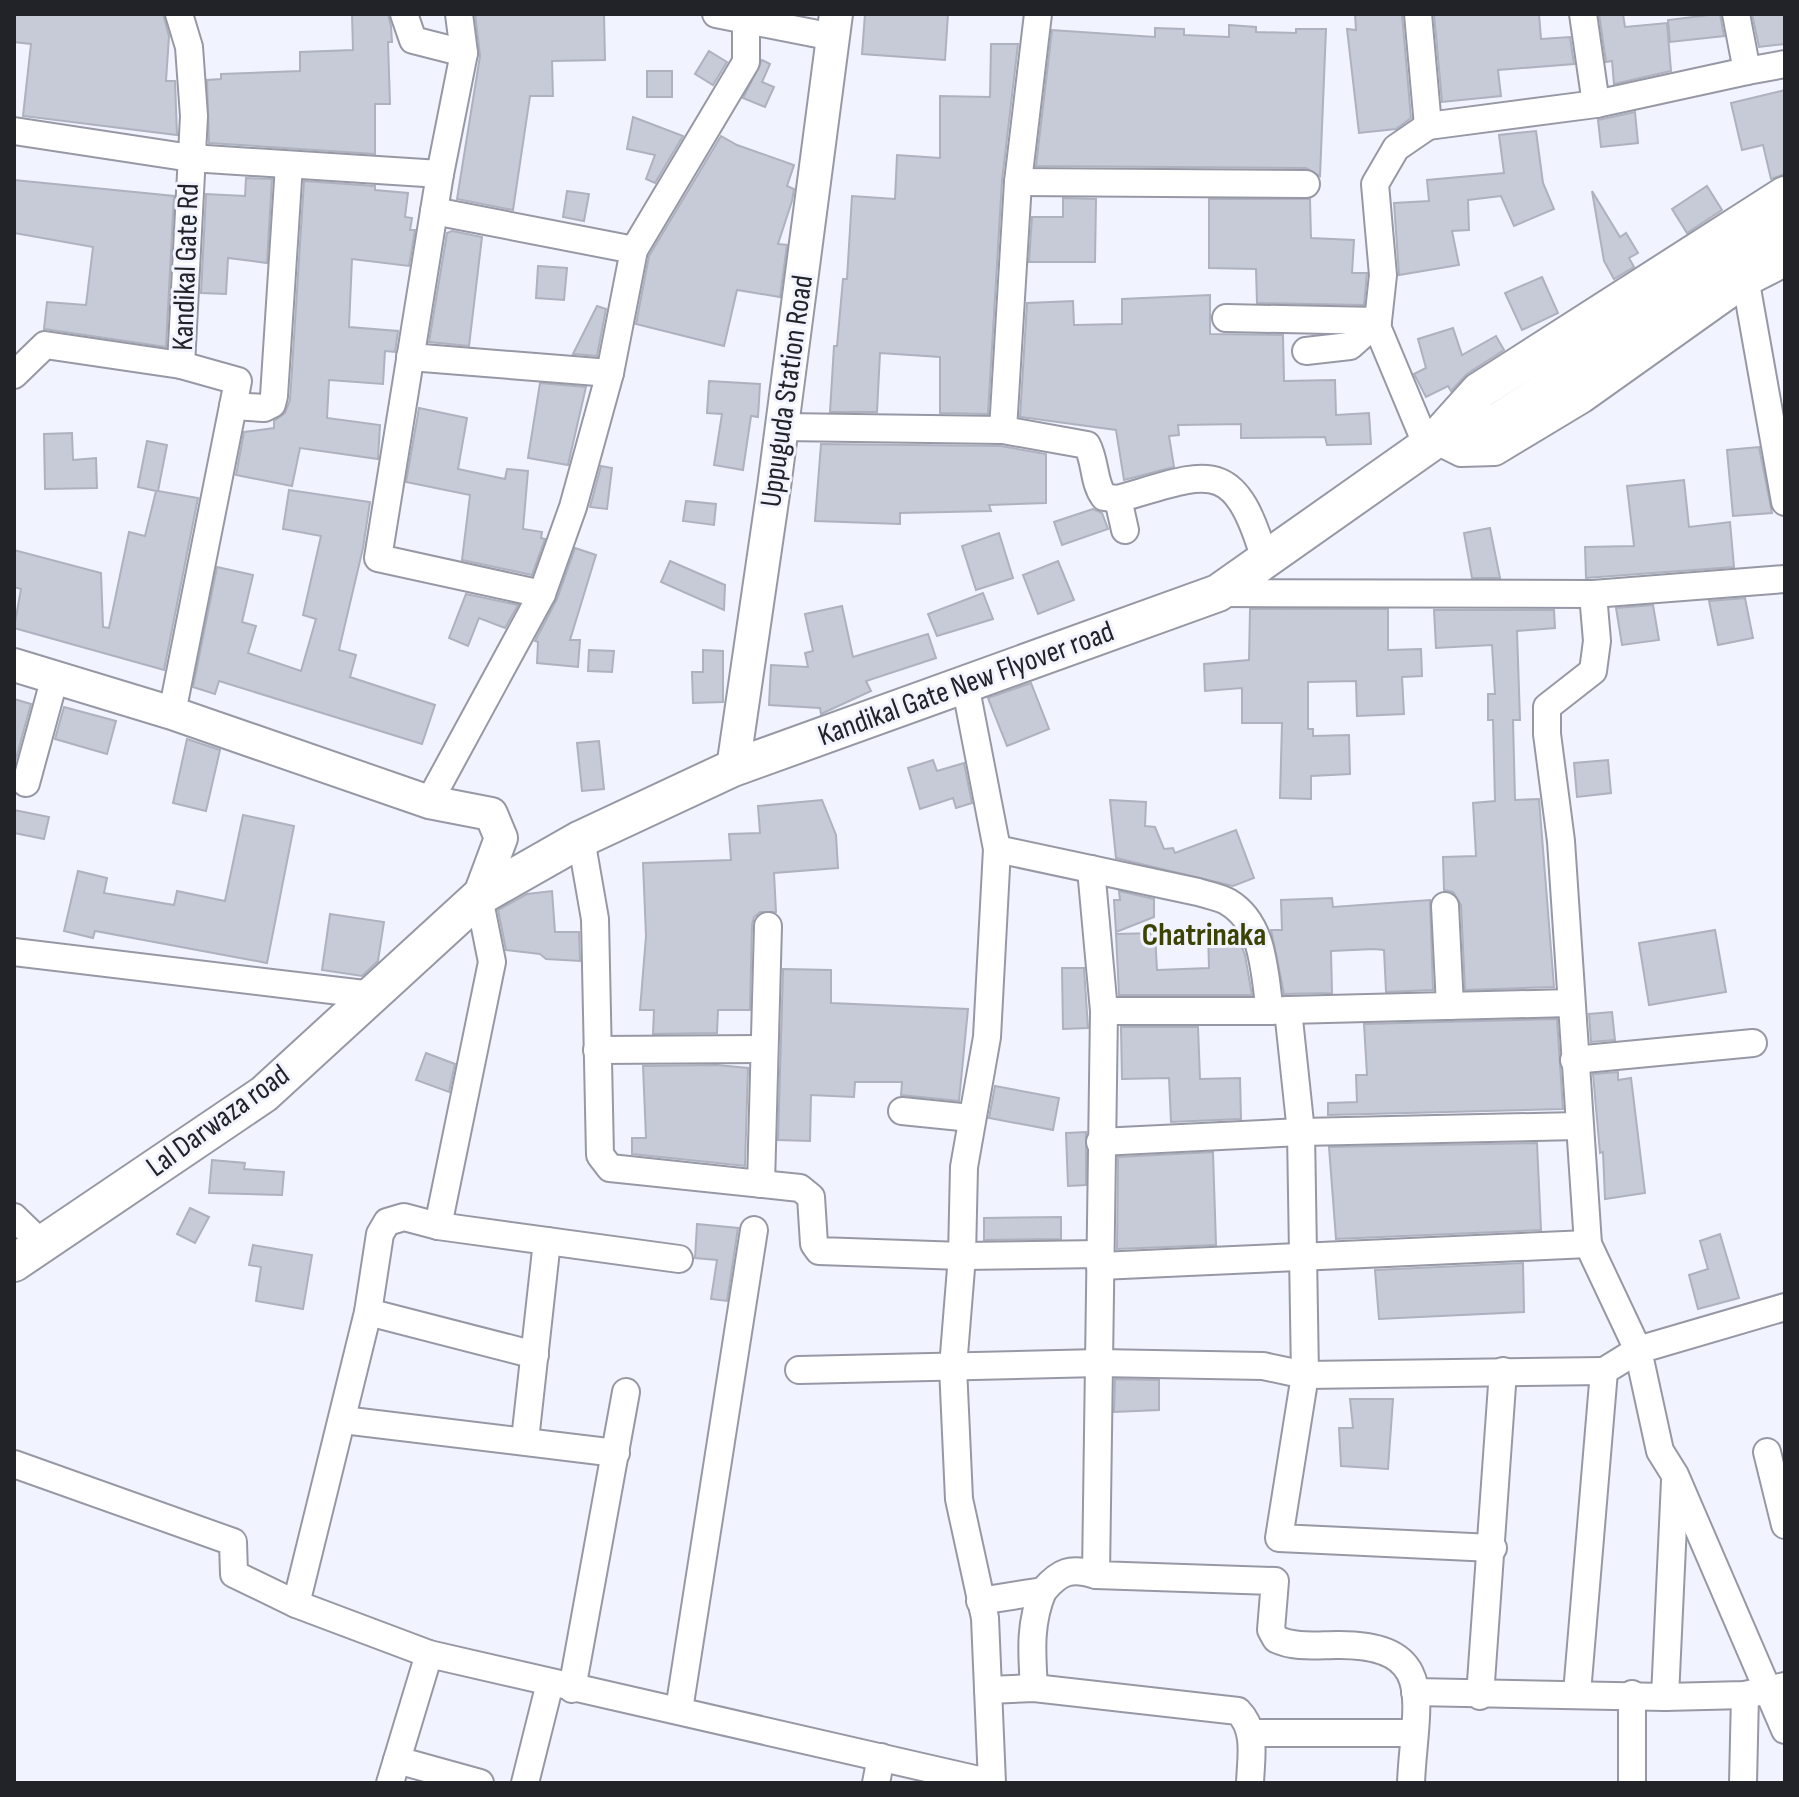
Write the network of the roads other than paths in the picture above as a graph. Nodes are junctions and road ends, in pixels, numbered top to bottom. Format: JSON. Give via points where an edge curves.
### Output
{"nodes":[{"id":1,"x":179,"y":14,"type":"edge"},
{"id":2,"x":404,"y":14,"type":"edge"},
{"id":3,"x":459,"y":14,"type":"edge"},
{"id":4,"x":716,"y":14,"type":"edge"},
{"id":5,"x":1038,"y":14,"type":"edge"},
{"id":6,"x":1418,"y":14,"type":"edge"},
{"id":7,"x":1583,"y":14,"type":"edge"},
{"id":8,"x":1736,"y":14,"type":"edge"},
{"id":9,"x":746,"y":22,"type":"junction"},
{"id":10,"x":834,"y":25,"type":"edge"},
{"id":11,"x":464,"y":53,"type":"junction"},
{"id":12,"x":1785,"y":64,"type":"edge"},
{"id":13,"x":1747,"y":71,"type":"junction"},
{"id":14,"x":1596,"y":104,"type":"junction"},
{"id":15,"x":1428,"y":126,"type":"junction"},
{"id":16,"x":14,"y":131,"type":"edge"},
{"id":17,"x":191,"y":158,"type":"junction"},
{"id":18,"x":289,"y":165,"type":"junction"},
{"id":19,"x":440,"y":174,"type":"junction"},
{"id":20,"x":1018,"y":182,"type":"junction"},
{"id":21,"x":1306,"y":184,"type":"dead end"},
{"id":22,"x":1785,"y":195,"type":"edge"},
{"id":23,"x":434,"y":211,"type":"junction"},
{"id":24,"x":1785,"y":233,"type":"edge"},
{"id":25,"x":634,"y":250,"type":"junction"},
{"id":26,"x":1785,"y":263,"type":"edge"},
{"id":27,"x":1746,"y":283,"type":"junction"},
{"id":28,"x":1226,"y":318,"type":"dead end"},
{"id":29,"x":1377,"y":323,"type":"junction"},
{"id":30,"x":1306,"y":351,"type":"dead end"},
{"id":31,"x":410,"y":357,"type":"junction"},
{"id":32,"x":181,"y":365,"type":"junction"},
{"id":33,"x":610,"y":373,"type":"junction"},
{"id":34,"x":14,"y":375,"type":"edge"},
{"id":35,"x":233,"y":406,"type":"junction"},
{"id":36,"x":782,"y":427,"type":"junction"},
{"id":37,"x":1003,"y":430,"type":"junction"},
{"id":38,"x":1431,"y":443,"type":"junction"},
{"id":39,"x":1118,"y":499,"type":"junction"},
{"id":40,"x":1785,"y":502,"type":"edge"},
{"id":41,"x":1125,"y":530,"type":"dead end"},
{"id":42,"x":1265,"y":560,"type":"junction"},
{"id":43,"x":1785,"y":579,"type":"edge"},
{"id":44,"x":1218,"y":593,"type":"junction"},
{"id":45,"x":542,"y":594,"type":"junction"},
{"id":46,"x":1593,"y":594,"type":"junction"},
{"id":47,"x":14,"y":665,"type":"edge"},
{"id":48,"x":55,"y":677,"type":"junction"},
{"id":49,"x":965,"y":684,"type":"junction"},
{"id":50,"x":172,"y":713,"type":"junction"},
{"id":51,"x":733,"y":768,"type":"junction"},
{"id":52,"x":26,"y":783,"type":"dead end"},
{"id":53,"x":429,"y":802,"type":"junction"},
{"id":54,"x":581,"y":839,"type":"junction"},
{"id":55,"x":997,"y":849,"type":"junction"},
{"id":56,"x":1091,"y":869,"type":"junction"},
{"id":57,"x":479,"y":897,"type":"junction"},
{"id":58,"x":1445,"y":906,"type":"dead end"},
{"id":59,"x":768,"y":926,"type":"dead end"},
{"id":60,"x":14,"y":952,"type":"edge"},
{"id":61,"x":373,"y":995,"type":"junction"},
{"id":62,"x":1570,"y":1003,"type":"junction"},
{"id":63,"x":1450,"y":1006,"type":"junction"},
{"id":64,"x":1279,"y":1010,"type":"junction"},
{"id":65,"x":1104,"y":1011,"type":"junction"},
{"id":66,"x":1753,"y":1043,"type":"dead end"},
{"id":67,"x":762,"y":1049,"type":"junction"},
{"id":68,"x":597,"y":1050,"type":"junction"},
{"id":69,"x":1574,"y":1060,"type":"junction"},
{"id":70,"x":902,"y":1111,"type":"dead end"},
{"id":71,"x":971,"y":1118,"type":"junction"},
{"id":72,"x":1578,"y":1126,"type":"junction"},
{"id":73,"x":1301,"y":1132,"type":"junction"},
{"id":74,"x":1100,"y":1142,"type":"junction"},
{"id":75,"x":761,"y":1184,"type":"junction"},
{"id":76,"x":14,"y":1217,"type":"edge"},
{"id":77,"x":438,"y":1226,"type":"junction"},
{"id":78,"x":754,"y":1230,"type":"dead end"},
{"id":79,"x":547,"y":1241,"type":"junction"},
{"id":80,"x":1588,"y":1244,"type":"junction"},
{"id":81,"x":28,"y":1253,"type":"edge"},
{"id":82,"x":962,"y":1256,"type":"junction"},
{"id":83,"x":679,"y":1259,"type":"dead end"},
{"id":84,"x":1100,"y":1260,"type":"junction"},
{"id":85,"x":1304,"y":1260,"type":"junction"},
{"id":86,"x":1785,"y":1307,"type":"edge"},
{"id":87,"x":368,"y":1312,"type":"junction"},
{"id":88,"x":1638,"y":1350,"type":"junction"},
{"id":89,"x":535,"y":1355,"type":"junction"},
{"id":90,"x":1099,"y":1363,"type":"junction"},
{"id":91,"x":953,"y":1367,"type":"junction"},
{"id":92,"x":799,"y":1370,"type":"dead end"},
{"id":93,"x":1503,"y":1371,"type":"junction"},
{"id":94,"x":1604,"y":1371,"type":"junction"},
{"id":95,"x":1305,"y":1375,"type":"junction"},
{"id":96,"x":626,"y":1392,"type":"dead end"},
{"id":97,"x":343,"y":1420,"type":"junction"},
{"id":98,"x":525,"y":1440,"type":"junction"},
{"id":99,"x":1767,"y":1452,"type":"dead end"},
{"id":100,"x":616,"y":1453,"type":"junction"},
{"id":101,"x":14,"y":1464,"type":"edge"},
{"id":102,"x":1675,"y":1475,"type":"junction"},
{"id":103,"x":1785,"y":1525,"type":"edge"},
{"id":104,"x":1279,"y":1538,"type":"junction"},
{"id":105,"x":1493,"y":1548,"type":"junction"},
{"id":106,"x":1096,"y":1575,"type":"junction"},
{"id":107,"x":1275,"y":1581,"type":"junction"},
{"id":108,"x":1043,"y":1591,"type":"junction"},
{"id":109,"x":980,"y":1601,"type":"junction"},
{"id":110,"x":296,"y":1604,"type":"junction"},
{"id":111,"x":429,"y":1654,"type":"junction"},
{"id":112,"x":561,"y":1686,"type":"junction"},
{"id":113,"x":1034,"y":1688,"type":"junction"},
{"id":114,"x":988,"y":1690,"type":"junction"},
{"id":115,"x":1766,"y":1691,"type":"edge"},
{"id":116,"x":1415,"y":1692,"type":"junction"},
{"id":117,"x":1577,"y":1693,"type":"junction"},
{"id":118,"x":1632,"y":1694,"type":"junction"},
{"id":119,"x":1480,"y":1696,"type":"junction"},
{"id":120,"x":1665,"y":1697,"type":"junction"},
{"id":121,"x":679,"y":1710,"type":"junction"},
{"id":122,"x":1785,"y":1730,"type":"edge"},
{"id":123,"x":1251,"y":1733,"type":"junction"},
{"id":124,"x":1413,"y":1733,"type":"junction"},
{"id":125,"x":881,"y":1757,"type":"junction"},
{"id":126,"x":394,"y":1771,"type":"edge"},
{"id":127,"x":480,"y":1783,"type":"edge"},
{"id":128,"x":525,"y":1783,"type":"edge"},
{"id":129,"x":876,"y":1783,"type":"edge"},
{"id":130,"x":1250,"y":1783,"type":"edge"},
{"id":131,"x":1411,"y":1783,"type":"edge"},
{"id":132,"x":1632,"y":1783,"type":"edge"},
{"id":133,"x":1743,"y":1783,"type":"edge"}],
"edges":[{"from":1,"to":17,"type":"street","name":"Kandikal Gate Rd","via":[[190,61]]},
{"from":2,"to":11,"type":"street","via":[[413,40]]},
{"from":3,"to":11,"type":"street"},
{"from":4,"to":9,"type":"street"},
{"from":5,"to":20,"type":"street"},
{"from":6,"to":15,"type":"street"},
{"from":7,"to":14,"type":"street"},
{"from":8,"to":13,"type":"street"},
{"from":9,"to":10,"type":"street"},
{"from":9,"to":25,"type":"street","via":[[746,62]]},
{"from":10,"to":36,"type":"street","name":"Uppuguda Station Road"},
{"from":11,"to":19,"type":"street"},
{"from":12,"to":13,"type":"street"},
{"from":13,"to":14,"type":"street"},
{"from":14,"to":15,"type":"street"},
{"from":15,"to":29,"type":"street","via":[[1396,148],[1375,184],[1383,275]]},
{"from":16,"to":17,"type":"street"},
{"from":17,"to":18,"type":"street"},
{"from":17,"to":32,"type":"street","name":"Kandikal Gate Rd"},
{"from":18,"to":19,"type":"street"},
{"from":18,"to":35,"type":"street","via":[[274,396],[264,408]]},
{"from":19,"to":23,"type":"street"},
{"from":20,"to":21,"type":"street"},
{"from":20,"to":37,"type":"street"},
{"from":22,"to":38,"type":"main road","via":[[1479,391]]},
{"from":23,"to":25,"type":"street"},
{"from":23,"to":31,"type":"street"},
{"from":24,"to":38,"type":"main road","via":[[1499,421]]},
{"from":25,"to":33,"type":"street"},
{"from":26,"to":27,"type":"street"},
{"from":27,"to":38,"type":"street","via":[[1583,399],[1495,452],[1461,453]]},
{"from":27,"to":40,"type":"street"},
{"from":28,"to":29,"type":"street"},
{"from":29,"to":30,"type":"street","via":[[1350,346]]},
{"from":29,"to":38,"type":"street"},
{"from":31,"to":33,"type":"street"},
{"from":31,"to":45,"type":"street","via":[[378,558]]},
{"from":32,"to":34,"type":"street","via":[[45,345]]},
{"from":32,"to":35,"type":"street","name":"Kandikal Gate Rd","via":[[238,381]]},
{"from":33,"to":45,"type":"street","via":[[573,507]]},
{"from":35,"to":50,"type":"street","name":"Kandikal Gate Rd"},
{"from":36,"to":37,"type":"street"},
{"from":36,"to":51,"type":"street","name":"Uppuguda Station Road"},
{"from":37,"to":39,"type":"street","via":[[1087,445],[1098,488],[1104,497]]},
{"from":38,"to":42,"type":"main road","name":"Kandikal Gate New Flyover road"},
{"from":39,"to":41,"type":"street"},
{"from":39,"to":42,"type":"street","via":[[1200,476],[1230,486],[1252,515]]},
{"from":42,"to":44,"type":"main road","name":"Kandikal Gate New Flyover road"},
{"from":43,"to":46,"type":"street"},
{"from":44,"to":46,"type":"street"},
{"from":44,"to":49,"type":"main road","name":"Kandikal Gate New Flyover road"},
{"from":45,"to":53,"type":"street"},
{"from":46,"to":62,"type":"street","via":[[1593,671],[1547,707]]},
{"from":47,"to":48,"type":"street"},
{"from":48,"to":50,"type":"street"},
{"from":48,"to":52,"type":"street"},
{"from":49,"to":51,"type":"main road","name":"Kandikal Gate New Flyover road"},
{"from":49,"to":55,"type":"street"},
{"from":50,"to":53,"type":"street"},
{"from":51,"to":54,"type":"main road","name":"Kandikal Gate New Flyover road"},
{"from":53,"to":57,"type":"street","via":[[491,814],[497,821],[501,838]]},
{"from":54,"to":57,"type":"main road","name":"Kandikal Gate New Flyover road"},
{"from":54,"to":68,"type":"street","via":[[595,919]]},
{"from":55,"to":56,"type":"street"},
{"from":55,"to":71,"type":"street","via":[[987,1037]]},
{"from":56,"to":64,"type":"street","via":[[1228,902],[1259,941]]},
{"from":56,"to":65,"type":"street"},
{"from":57,"to":61,"type":"main road","name":"Lal Darwaza road"},
{"from":57,"to":77,"type":"street","via":[[492,962]]},
{"from":58,"to":63,"type":"street"},
{"from":59,"to":67,"type":"street"},
{"from":60,"to":61,"type":"street"},
{"from":61,"to":81,"type":"main road","name":"Lal Darwaza road","via":[[264,1094]]},
{"from":62,"to":63,"type":"street"},
{"from":62,"to":69,"type":"street"},
{"from":63,"to":64,"type":"street"},
{"from":64,"to":65,"type":"street"},
{"from":64,"to":73,"type":"street"},
{"from":65,"to":74,"type":"street"},
{"from":66,"to":69,"type":"street"},
{"from":67,"to":68,"type":"street"},
{"from":67,"to":75,"type":"street"},
{"from":68,"to":75,"type":"street","via":[[600,1155],[610,1168]]},
{"from":69,"to":72,"type":"street"},
{"from":70,"to":71,"type":"street"},
{"from":71,"to":82,"type":"street"},
{"from":72,"to":73,"type":"street"},
{"from":72,"to":80,"type":"street"},
{"from":73,"to":74,"type":"street"},
{"from":73,"to":85,"type":"street"},
{"from":74,"to":84,"type":"street"},
{"from":75,"to":82,"type":"street","via":[[800,1188],[811,1197],[819,1251]]},
{"from":76,"to":81,"type":"street"},
{"from":77,"to":79,"type":"street"},
{"from":77,"to":87,"type":"street","via":[[404,1217],[387,1222],[380,1234]]},
{"from":78,"to":121,"type":"street"},
{"from":79,"to":83,"type":"street"},
{"from":79,"to":89,"type":"street"},
{"from":80,"to":85,"type":"street"},
{"from":80,"to":88,"type":"street"},
{"from":82,"to":84,"type":"street"},
{"from":82,"to":91,"type":"street"},
{"from":84,"to":85,"type":"street"},
{"from":84,"to":90,"type":"street"},
{"from":85,"to":95,"type":"street"},
{"from":86,"to":88,"type":"street"},
{"from":87,"to":89,"type":"street"},
{"from":87,"to":97,"type":"street"},
{"from":88,"to":94,"type":"street"},
{"from":88,"to":102,"type":"street","via":[[1660,1451]]},
{"from":89,"to":98,"type":"street"},
{"from":90,"to":91,"type":"street"},
{"from":90,"to":95,"type":"street","via":[[1263,1366]]},
{"from":90,"to":106,"type":"street"},
{"from":91,"to":92,"type":"street"},
{"from":91,"to":109,"type":"street","via":[[959,1499]]},
{"from":93,"to":94,"type":"street"},
{"from":93,"to":95,"type":"street"},
{"from":93,"to":105,"type":"street"},
{"from":94,"to":117,"type":"street"},
{"from":95,"to":104,"type":"street"},
{"from":96,"to":100,"type":"street"},
{"from":97,"to":98,"type":"street"},
{"from":97,"to":110,"type":"street"},
{"from":98,"to":100,"type":"street"},
{"from":99,"to":103,"type":"street"},
{"from":100,"to":112,"type":"street"},
{"from":101,"to":110,"type":"street","via":[[233,1542],[234,1574]]},
{"from":102,"to":115,"type":"street"},
{"from":102,"to":120,"type":"street"},
{"from":104,"to":105,"type":"street"},
{"from":104,"to":107,"type":"street"},
{"from":105,"to":119,"type":"street"},
{"from":106,"to":107,"type":"street"},
{"from":106,"to":108,"type":"street","via":[[1065,1571]]},
{"from":107,"to":116,"type":"street","via":[[1271,1630],[1276,1639],[1303,1645],[1370,1645],[1398,1655],[1414,1675]]},
{"from":108,"to":109,"type":"street"},
{"from":108,"to":113,"type":"street","via":[[1032,1626]]},
{"from":109,"to":114,"type":"street"},
{"from":110,"to":111,"type":"street"},
{"from":111,"to":112,"type":"street"},
{"from":111,"to":126,"type":"street"},
{"from":112,"to":121,"type":"street"},
{"from":112,"to":128,"type":"street"},
{"from":113,"to":114,"type":"street"},
{"from":113,"to":123,"type":"street","via":[[1229,1708],[1247,1720]]},
{"from":114,"to":125,"type":"street","via":[[992,1783]]},
{"from":115,"to":120,"type":"street"},
{"from":115,"to":122,"type":"street"},
{"from":115,"to":133,"type":"street"},
{"from":116,"to":119,"type":"street"},
{"from":116,"to":124,"type":"street"},
{"from":117,"to":118,"type":"street"},
{"from":117,"to":119,"type":"street"},
{"from":118,"to":120,"type":"street"},
{"from":118,"to":132,"type":"street"},
{"from":121,"to":125,"type":"street"},
{"from":123,"to":124,"type":"street"},
{"from":123,"to":130,"type":"street"},
{"from":124,"to":131,"type":"street"},
{"from":125,"to":129,"type":"street"},
{"from":126,"to":127,"type":"street"}]}
